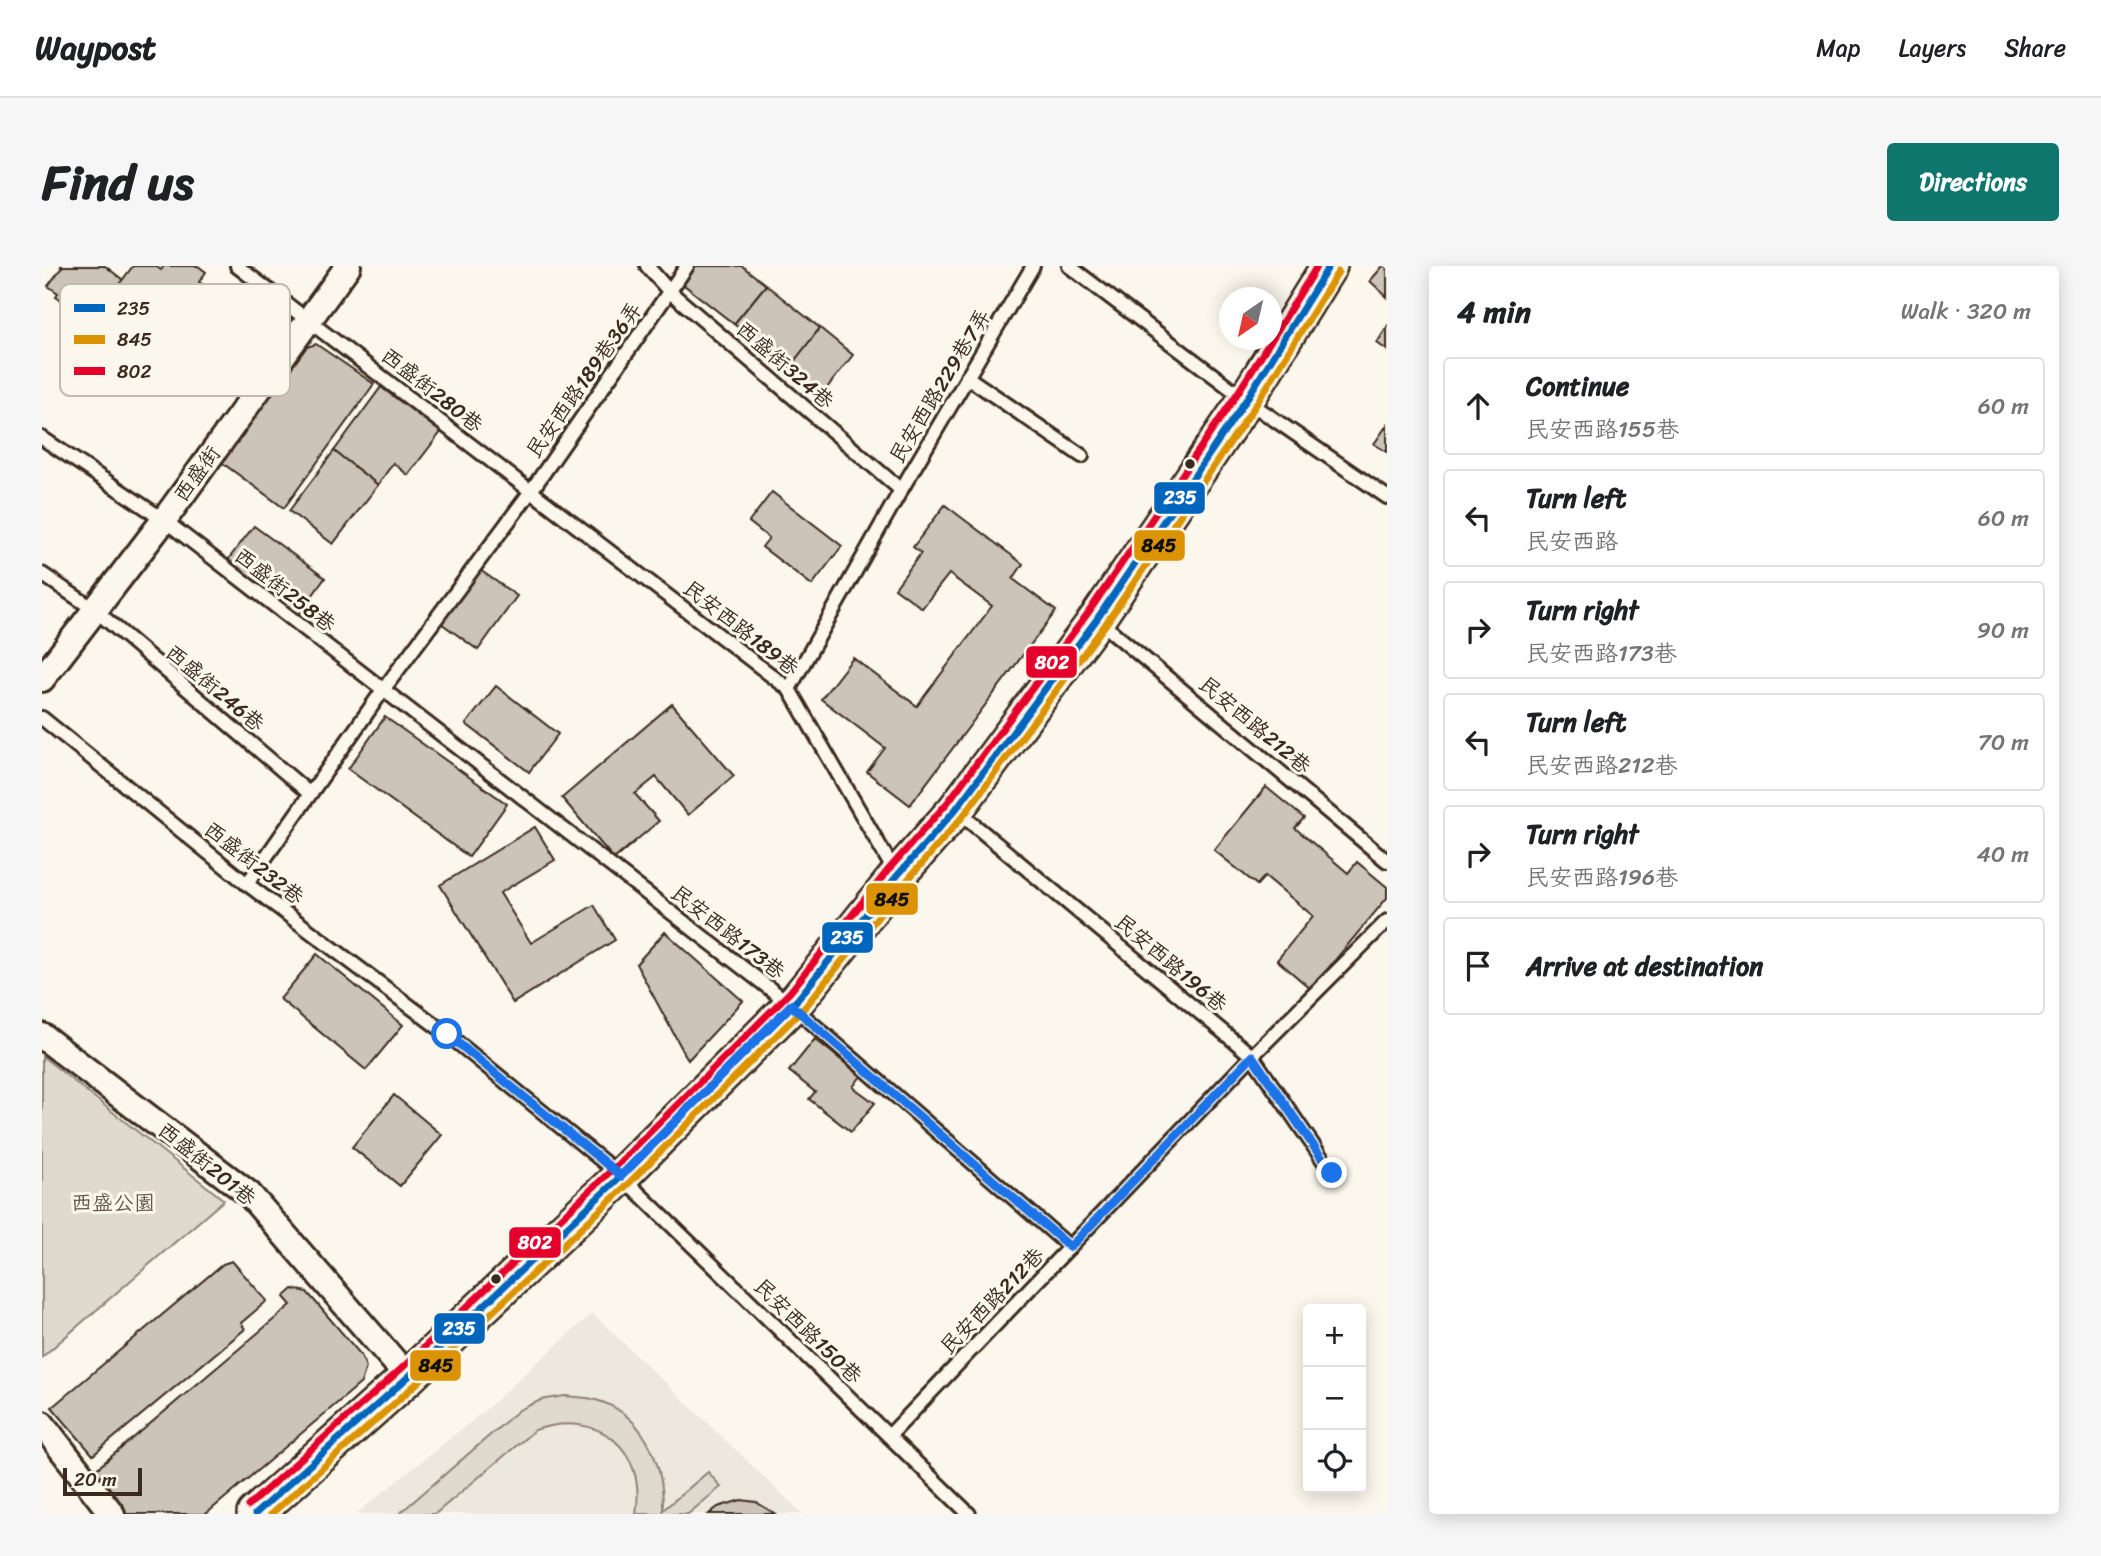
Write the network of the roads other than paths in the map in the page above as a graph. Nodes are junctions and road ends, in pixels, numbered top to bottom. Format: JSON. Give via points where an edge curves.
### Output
{"nodes":[{"id":1,"x":237,"y":266,"type":"edge"},
{"id":2,"x":348,"y":266,"type":"edge"},
{"id":3,"x":647,"y":266,"type":"edge"},
{"id":4,"x":687,"y":266,"type":"edge"},
{"id":5,"x":1033,"y":266,"type":"edge"},
{"id":6,"x":1069,"y":266,"type":"edge"},
{"id":7,"x":1329,"y":266,"type":"edge"},
{"id":8,"x":261,"y":284,"type":"edge"},
{"id":9,"x":669,"y":291,"type":"junction"},
{"id":10,"x":290,"y":306,"type":"edge"},
{"id":11,"x":309,"y":320,"type":"junction"},
{"id":12,"x":290,"y":346,"type":"edge"},
{"id":13,"x":967,"y":377,"type":"junction"},
{"id":14,"x":254,"y":396,"type":"edge"},
{"id":15,"x":1246,"y":400,"type":"junction"},
{"id":16,"x":42,"y":438,"type":"edge"},
{"id":17,"x":1082,"y":456,"type":"dead end"},
{"id":18,"x":901,"y":490,"type":"junction"},
{"id":19,"x":531,"y":491,"type":"junction"},
{"id":20,"x":1387,"y":496,"type":"edge"},
{"id":21,"x":164,"y":520,"type":"junction"},
{"id":22,"x":42,"y":574,"type":"edge"},
{"id":23,"x":95,"y":610,"type":"junction"},
{"id":24,"x":1097,"y":619,"type":"junction"},
{"id":25,"x":42,"y":679,"type":"edge"},
{"id":26,"x":789,"y":689,"type":"junction"},
{"id":27,"x":383,"y":690,"type":"junction"},
{"id":28,"x":42,"y":718,"type":"edge"},
{"id":29,"x":310,"y":794,"type":"junction"},
{"id":30,"x":956,"y":809,"type":"junction"},
{"id":31,"x":1387,"y":861,"type":"edge"},
{"id":32,"x":897,"y":876,"type":"junction"},
{"id":33,"x":247,"y":884,"type":"junction"},
{"id":34,"x":1387,"y":921,"type":"edge"},
{"id":35,"x":791,"y":1005,"type":"junction"},
{"id":36,"x":42,"y":1036,"type":"edge"},
{"id":37,"x":1252,"y":1056,"type":"junction"},
{"id":38,"x":1332,"y":1173,"type":"dead end"},
{"id":39,"x":621,"y":1176,"type":"junction"},
{"id":40,"x":1070,"y":1247,"type":"junction"},
{"id":41,"x":408,"y":1377,"type":"junction"},
{"id":42,"x":42,"y":1424,"type":"edge"},
{"id":43,"x":889,"y":1436,"type":"junction"},
{"id":44,"x":112,"y":1514,"type":"edge"},
{"id":45,"x":255,"y":1514,"type":"edge"},
{"id":46,"x":969,"y":1514,"type":"edge"}],
"edges":[{"from":1,"to":8,"type":"lane","name":"西盛街280巷"},
{"from":2,"to":11,"type":"street","name":"西盛街"},
{"from":3,"to":9,"type":"lane","name":"西盛街324巷"},
{"from":4,"to":9,"type":"lane","name":"民安西路189巷36弄"},
{"from":5,"to":13,"type":"lane","name":"民安西路229巷7弄"},
{"from":6,"to":15,"type":"lane"},
{"from":7,"to":15,"type":"street"},
{"from":9,"to":18,"type":"lane","name":"西盛街324巷"},
{"from":9,"to":19,"type":"lane","name":"民安西路189巷36弄"},
{"from":10,"to":11,"type":"lane","name":"西盛街280巷"},
{"from":11,"to":12,"type":"street","name":"西盛街"},
{"from":11,"to":19,"type":"lane","name":"西盛街280巷"},
{"from":13,"to":17,"type":"lane"},
{"from":13,"to":18,"type":"lane","name":"民安西路229巷7弄"},
{"from":14,"to":21,"type":"street","name":"西盛街"},
{"from":15,"to":20,"type":"lane"},
{"from":15,"to":24,"type":"street"},
{"from":16,"to":21,"type":"lane","name":"西盛街258巷"},
{"from":18,"to":26,"type":"lane","name":"民安西路229巷7弄"},
{"from":19,"to":26,"type":"lane","name":"民安西路189巷"},
{"from":19,"to":27,"type":"lane","name":"民安西路189巷36弄"},
{"from":21,"to":23,"type":"street","name":"西盛街"},
{"from":21,"to":27,"type":"lane","name":"西盛街258巷"},
{"from":22,"to":23,"type":"lane","name":"西盛街246巷"},
{"from":23,"to":25,"type":"street","name":"西盛街"},
{"from":23,"to":29,"type":"lane","name":"西盛街246巷"},
{"from":24,"to":30,"type":"street"},
{"from":24,"to":31,"type":"lane","name":"民安西路212巷"},
{"from":26,"to":32,"type":"lane","name":"民安西路189巷"},
{"from":27,"to":29,"type":"lane","name":"民安西路189巷36弄"},
{"from":27,"to":35,"type":"lane","name":"民安西路173巷"},
{"from":28,"to":33,"type":"lane","name":"西盛街232巷"},
{"from":29,"to":33,"type":"lane","name":"民安西路189巷36弄"},
{"from":30,"to":32,"type":"street"},
{"from":30,"to":37,"type":"lane","name":"民安西路196巷"},
{"from":32,"to":35,"type":"street"},
{"from":33,"to":39,"type":"lane","name":"西盛街232巷","via":[[447,1034]]},
{"from":34,"to":37,"type":"lane","name":"民安西路212巷"},
{"from":35,"to":39,"type":"street"},
{"from":35,"to":40,"type":"lane","name":"民安西路173巷"},
{"from":36,"to":41,"type":"street","name":"西盛街201巷","via":[[249,1194]]},
{"from":37,"to":38,"type":"lane","name":"民安西路196巷"},
{"from":37,"to":40,"type":"lane","name":"民安西路212巷"},
{"from":39,"to":41,"type":"street"},
{"from":39,"to":43,"type":"lane","name":"民安西路150巷"},
{"from":40,"to":43,"type":"lane","name":"民安西路212巷"},
{"from":41,"to":45,"type":"street"},
{"from":42,"to":44,"type":"street"},
{"from":43,"to":46,"type":"lane","name":"民安西路150巷"}]}
